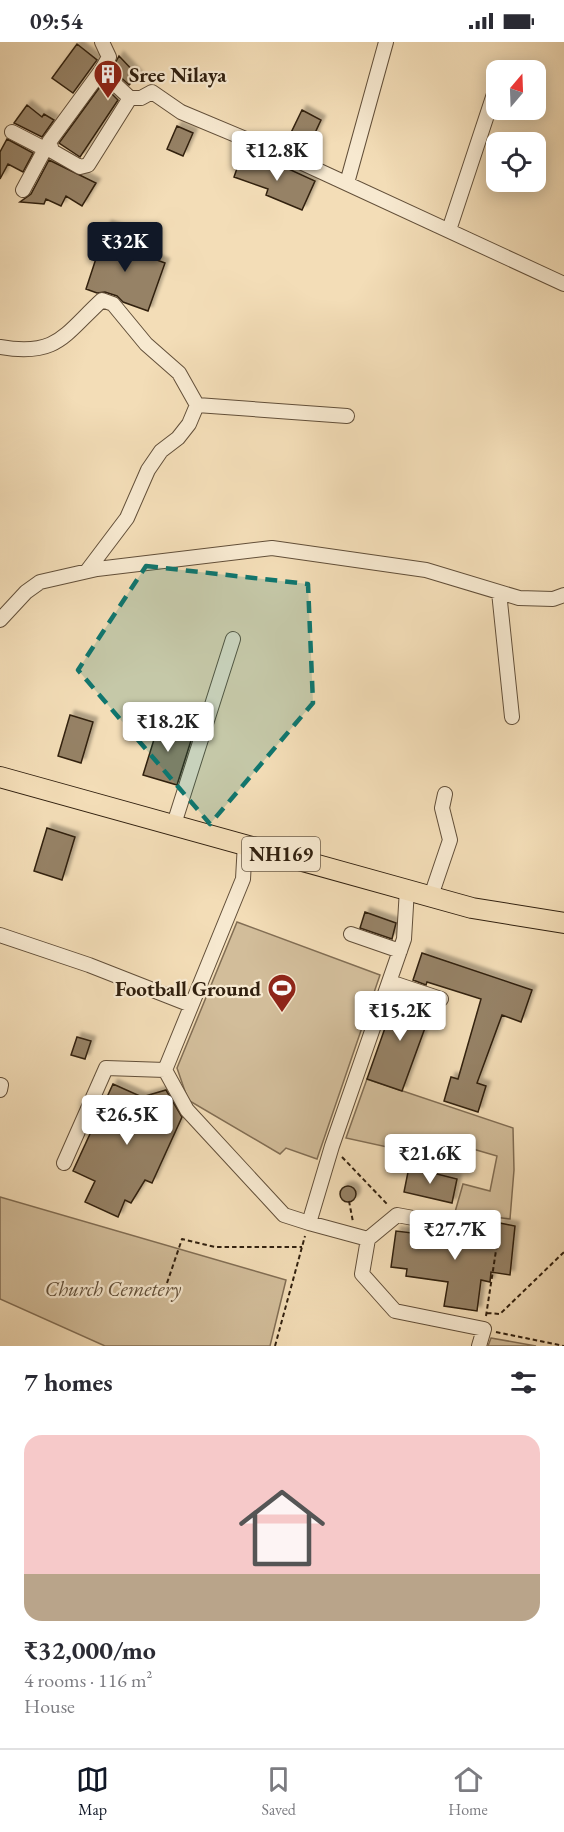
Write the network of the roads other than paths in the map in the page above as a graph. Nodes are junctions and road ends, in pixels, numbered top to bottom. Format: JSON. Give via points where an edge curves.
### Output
{"nodes":[{"id":1,"x":102,"y":42,"type":"edge"},
{"id":2,"x":386,"y":42,"type":"edge"},
{"id":3,"x":101,"y":71,"type":"junction"},
{"id":4,"x":130,"y":98,"type":"junction"},
{"id":5,"x":486,"y":118,"type":"edge"},
{"id":6,"x":12,"y":132,"type":"dead end"},
{"id":7,"x":48,"y":148,"type":"junction"},
{"id":8,"x":347,"y":183,"type":"junction"},
{"id":9,"x":23,"y":190,"type":"dead end"},
{"id":10,"x":449,"y":230,"type":"junction"},
{"id":11,"x":564,"y":284,"type":"edge"},
{"id":12,"x":0,"y":347,"type":"edge"},
{"id":13,"x":197,"y":405,"type":"junction"},
{"id":14,"x":347,"y":416,"type":"dead end"},
{"id":15,"x":87,"y":571,"type":"junction"},
{"id":16,"x":499,"y":592,"type":"junction"},
{"id":17,"x":564,"y":595,"type":"edge"},
{"id":18,"x":0,"y":620,"type":"edge"},
{"id":19,"x":233,"y":639,"type":"dead end"},
{"id":20,"x":512,"y":717,"type":"dead end"},
{"id":21,"x":0,"y":777,"type":"edge"},
{"id":22,"x":445,"y":794,"type":"dead end"},
{"id":23,"x":174,"y":824,"type":"junction"},
{"id":24,"x":245,"y":843,"type":"junction"},
{"id":25,"x":407,"y":890,"type":"junction"},
{"id":26,"x":431,"y":896,"type":"junction"},
{"id":27,"x":564,"y":923,"type":"edge"},
{"id":28,"x":351,"y":934,"type":"dead end"},
{"id":29,"x":0,"y":935,"type":"edge"},
{"id":30,"x":400,"y":951,"type":"junction"},
{"id":31,"x":390,"y":982,"type":"junction"},
{"id":32,"x":441,"y":999,"type":"dead end"},
{"id":33,"x":191,"y":1005,"type":"junction"},
{"id":34,"x":165,"y":1070,"type":"junction"},
{"id":35,"x":64,"y":1163,"type":"dead end"},
{"id":36,"x":309,"y":1223,"type":"junction"},
{"id":37,"x":491,"y":1231,"type":"road end"},
{"id":38,"x":362,"y":1237,"type":"junction"},
{"id":39,"x":479,"y":1346,"type":"edge"}],
"edges":[{"from":1,"to":3,"type":"street","via":[[109,57]]},
{"from":2,"to":8,"type":"street"},
{"from":3,"to":4,"type":"street"},
{"from":3,"to":7,"type":"street"},
{"from":4,"to":7,"type":"street","via":[[88,165],[80,167]]},
{"from":4,"to":8,"type":"street","via":[[152,92],[181,112]]},
{"from":5,"to":10,"type":"street"},
{"from":6,"to":7,"type":"street"},
{"from":7,"to":9,"type":"street"},
{"from":8,"to":10,"type":"street"},
{"from":10,"to":11,"type":"street"},
{"from":12,"to":13,"type":"street","via":[[42,350],[57,342],[102,300],[113,304],[146,344],[179,373]]},
{"from":13,"to":14,"type":"street"},
{"from":13,"to":15,"type":"street","via":[[189,424],[154,461],[127,518]]},
{"from":15,"to":16,"type":"street","via":[[272,548],[426,570]]},
{"from":15,"to":18,"type":"street","via":[[40,582]]},
{"from":16,"to":17,"type":"street","via":[[519,598]]},
{"from":16,"to":20,"type":"street"},
{"from":19,"to":23,"type":"street"},
{"from":21,"to":23,"type":"highway","number":"NH169"},
{"from":22,"to":26,"type":"street","via":[[442,808],[450,840]]},
{"from":23,"to":24,"type":"highway","number":"NH169"},
{"from":24,"to":25,"type":"highway","number":"NH169"},
{"from":24,"to":33,"type":"street","via":[[243,879]]},
{"from":25,"to":26,"type":"highway","number":"NH169"},
{"from":25,"to":30,"type":"street"},
{"from":26,"to":27,"type":"highway","number":"NH169","via":[[472,908]]},
{"from":28,"to":30,"type":"street"},
{"from":29,"to":33,"type":"street"},
{"from":30,"to":31,"type":"street"},
{"from":31,"to":32,"type":"street"},
{"from":31,"to":36,"type":"street"},
{"from":33,"to":34,"type":"street"},
{"from":34,"to":35,"type":"street","via":[[106,1068]]},
{"from":34,"to":36,"type":"street","via":[[188,1110],[284,1215]]},
{"from":36,"to":38,"type":"street"},
{"from":37,"to":38,"type":"street","via":[[397,1215]]},
{"from":38,"to":39,"type":"street","via":[[362,1274],[395,1311],[484,1329]]}]}
